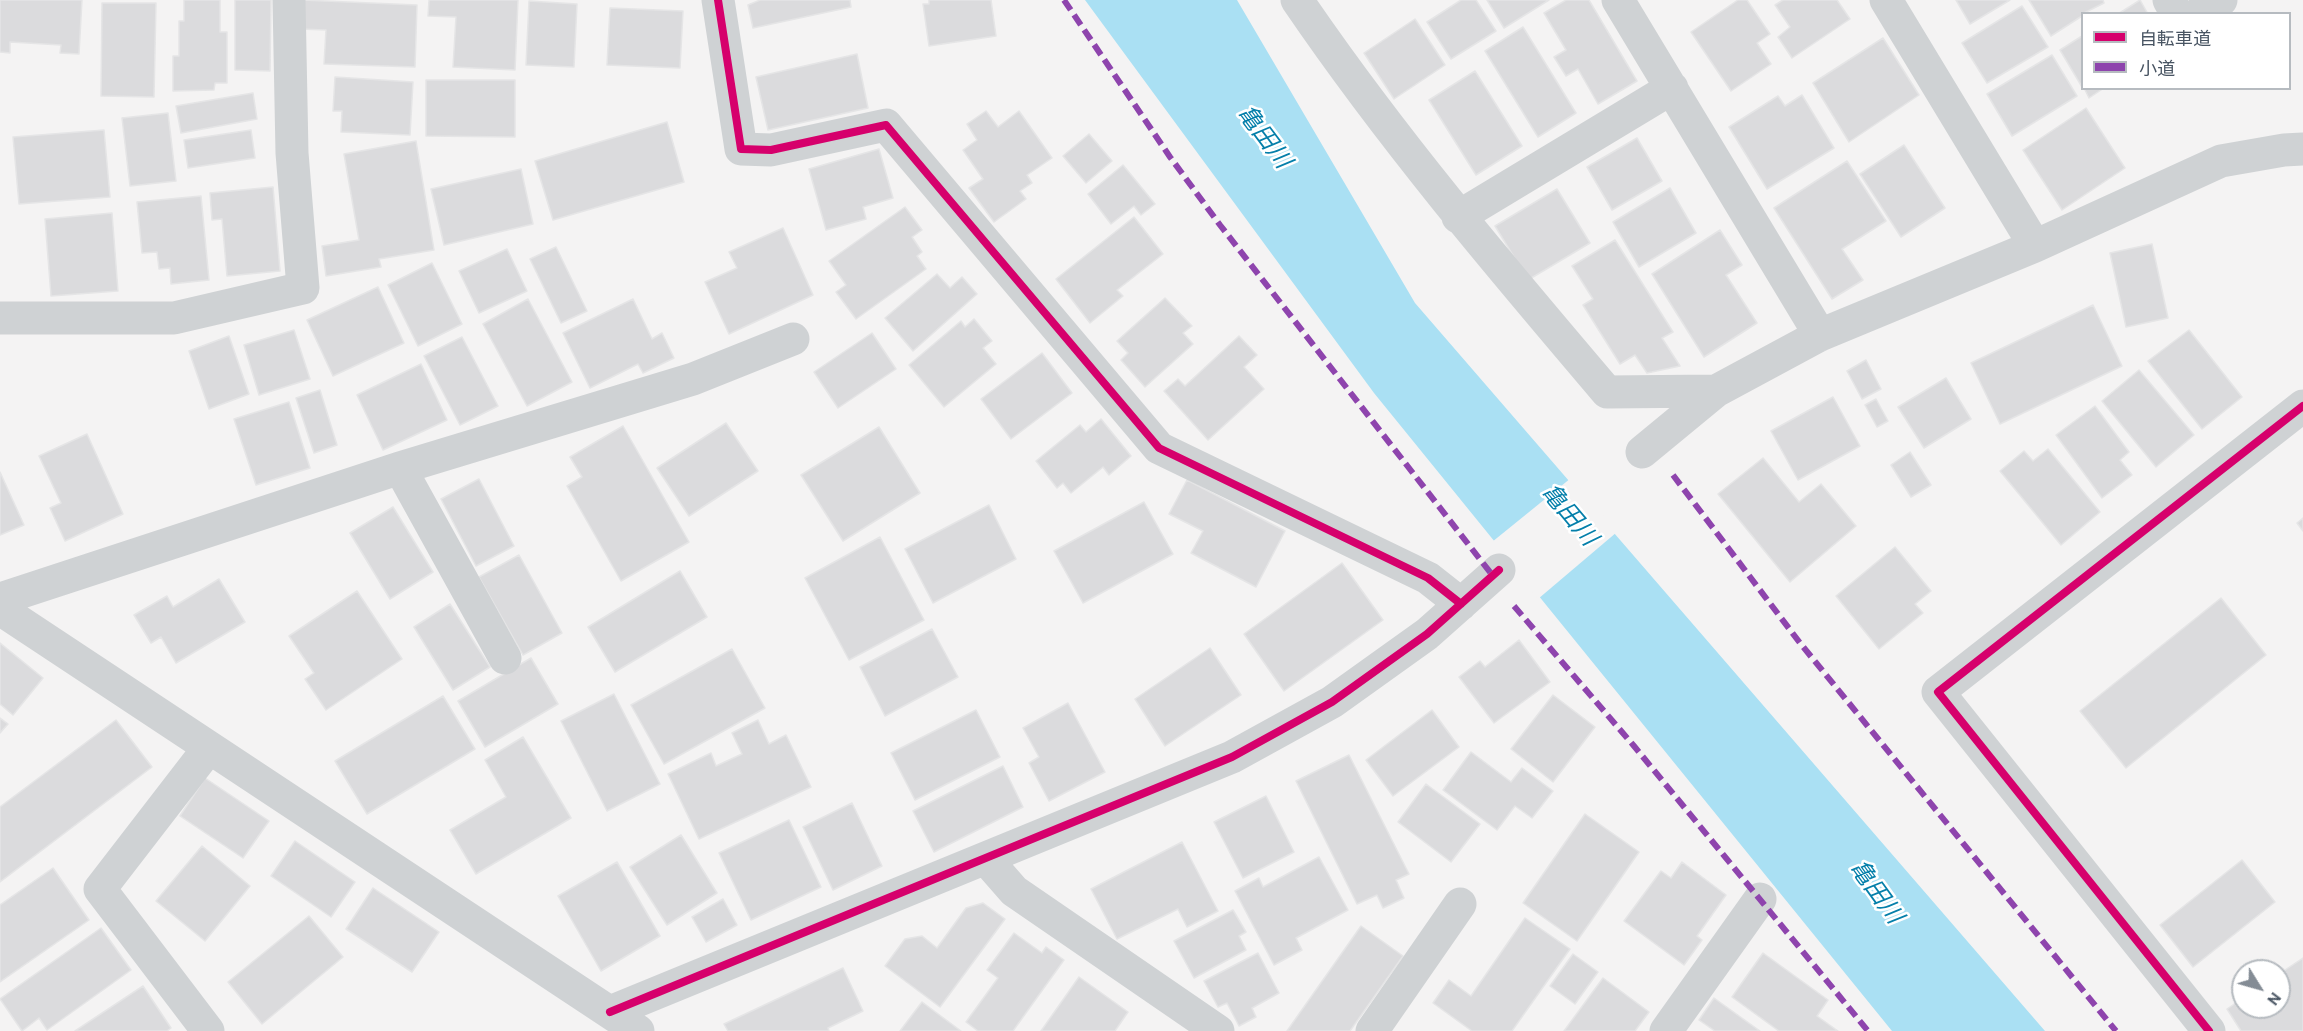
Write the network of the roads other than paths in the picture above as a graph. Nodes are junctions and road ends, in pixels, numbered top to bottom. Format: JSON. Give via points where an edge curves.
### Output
{"nodes":[{"id":1,"x":290,"y":0,"type":"edge"},
{"id":2,"x":718,"y":0,"type":"edge"},
{"id":3,"x":1297,"y":0,"type":"edge"},
{"id":4,"x":1618,"y":0,"type":"edge"},
{"id":5,"x":1886,"y":0,"type":"edge"},
{"id":6,"x":2221,"y":0,"type":"edge"},
{"id":7,"x":2201,"y":12,"type":"edge"},
{"id":8,"x":1672,"y":88,"type":"junction"},
{"id":9,"x":2303,"y":149,"type":"edge"},
{"id":10,"x":1458,"y":218,"type":"junction"},
{"id":11,"x":2035,"y":246,"type":"junction"},
{"id":12,"x":0,"y":318,"type":"edge"},
{"id":13,"x":1820,"y":335,"type":"junction"},
{"id":14,"x":793,"y":339,"type":"dead end"},
{"id":15,"x":1716,"y":391,"type":"junction"},
{"id":16,"x":2303,"y":406,"type":"edge"},
{"id":17,"x":1642,"y":452,"type":"dead end"},
{"id":18,"x":400,"y":468,"type":"junction"},
{"id":19,"x":1499,"y":570,"type":"dead end"},
{"id":20,"x":0,"y":599,"type":"edge"},
{"id":21,"x":1461,"y":604,"type":"junction"},
{"id":22,"x":0,"y":609,"type":"edge"},
{"id":23,"x":505,"y":658,"type":"dead end"},
{"id":24,"x":208,"y":749,"type":"junction"},
{"id":25,"x":986,"y":859,"type":"junction"},
{"id":26,"x":1760,"y":899,"type":"dead end"},
{"id":27,"x":1460,"y":904,"type":"dead end"},
{"id":28,"x":610,"y":1012,"type":"junction"},
{"id":29,"x":208,"y":1031,"type":"edge"},
{"id":30,"x":638,"y":1031,"type":"edge"},
{"id":31,"x":1218,"y":1031,"type":"edge"},
{"id":32,"x":1372,"y":1031,"type":"edge"},
{"id":33,"x":1666,"y":1031,"type":"edge"},
{"id":34,"x":2208,"y":1031,"type":"edge"}],
"edges":[{"from":1,"to":12,"type":"street","via":[[292,153],[303,288],[174,318]]},
{"from":2,"to":21,"type":"street","via":[[741,149],[771,150],[886,125],[1159,448],[1428,578]]},
{"from":3,"to":10,"type":"street"},
{"from":4,"to":8,"type":"street"},
{"from":5,"to":11,"type":"street"},
{"from":6,"to":7,"type":"street"},
{"from":8,"to":10,"type":"street"},
{"from":8,"to":13,"type":"street"},
{"from":9,"to":11,"type":"street","via":[[2221,162]]},
{"from":10,"to":15,"type":"street","via":[[1607,392]]},
{"from":11,"to":13,"type":"street"},
{"from":13,"to":15,"type":"street"},
{"from":14,"to":18,"type":"street","via":[[693,379]]},
{"from":15,"to":17,"type":"street"},
{"from":16,"to":34,"type":"street","via":[[1938,692]]},
{"from":18,"to":20,"type":"street"},
{"from":18,"to":23,"type":"street"},
{"from":19,"to":21,"type":"street"},
{"from":21,"to":25,"type":"street","via":[[1427,634],[1332,702],[1242,752]]},
{"from":22,"to":24,"type":"street"},
{"from":24,"to":28,"type":"street"},
{"from":24,"to":29,"type":"street","via":[[100,889]]},
{"from":25,"to":28,"type":"street"},
{"from":25,"to":31,"type":"street","via":[[1014,891]]},
{"from":26,"to":33,"type":"street"},
{"from":27,"to":32,"type":"street"},
{"from":28,"to":30,"type":"street"}]}
